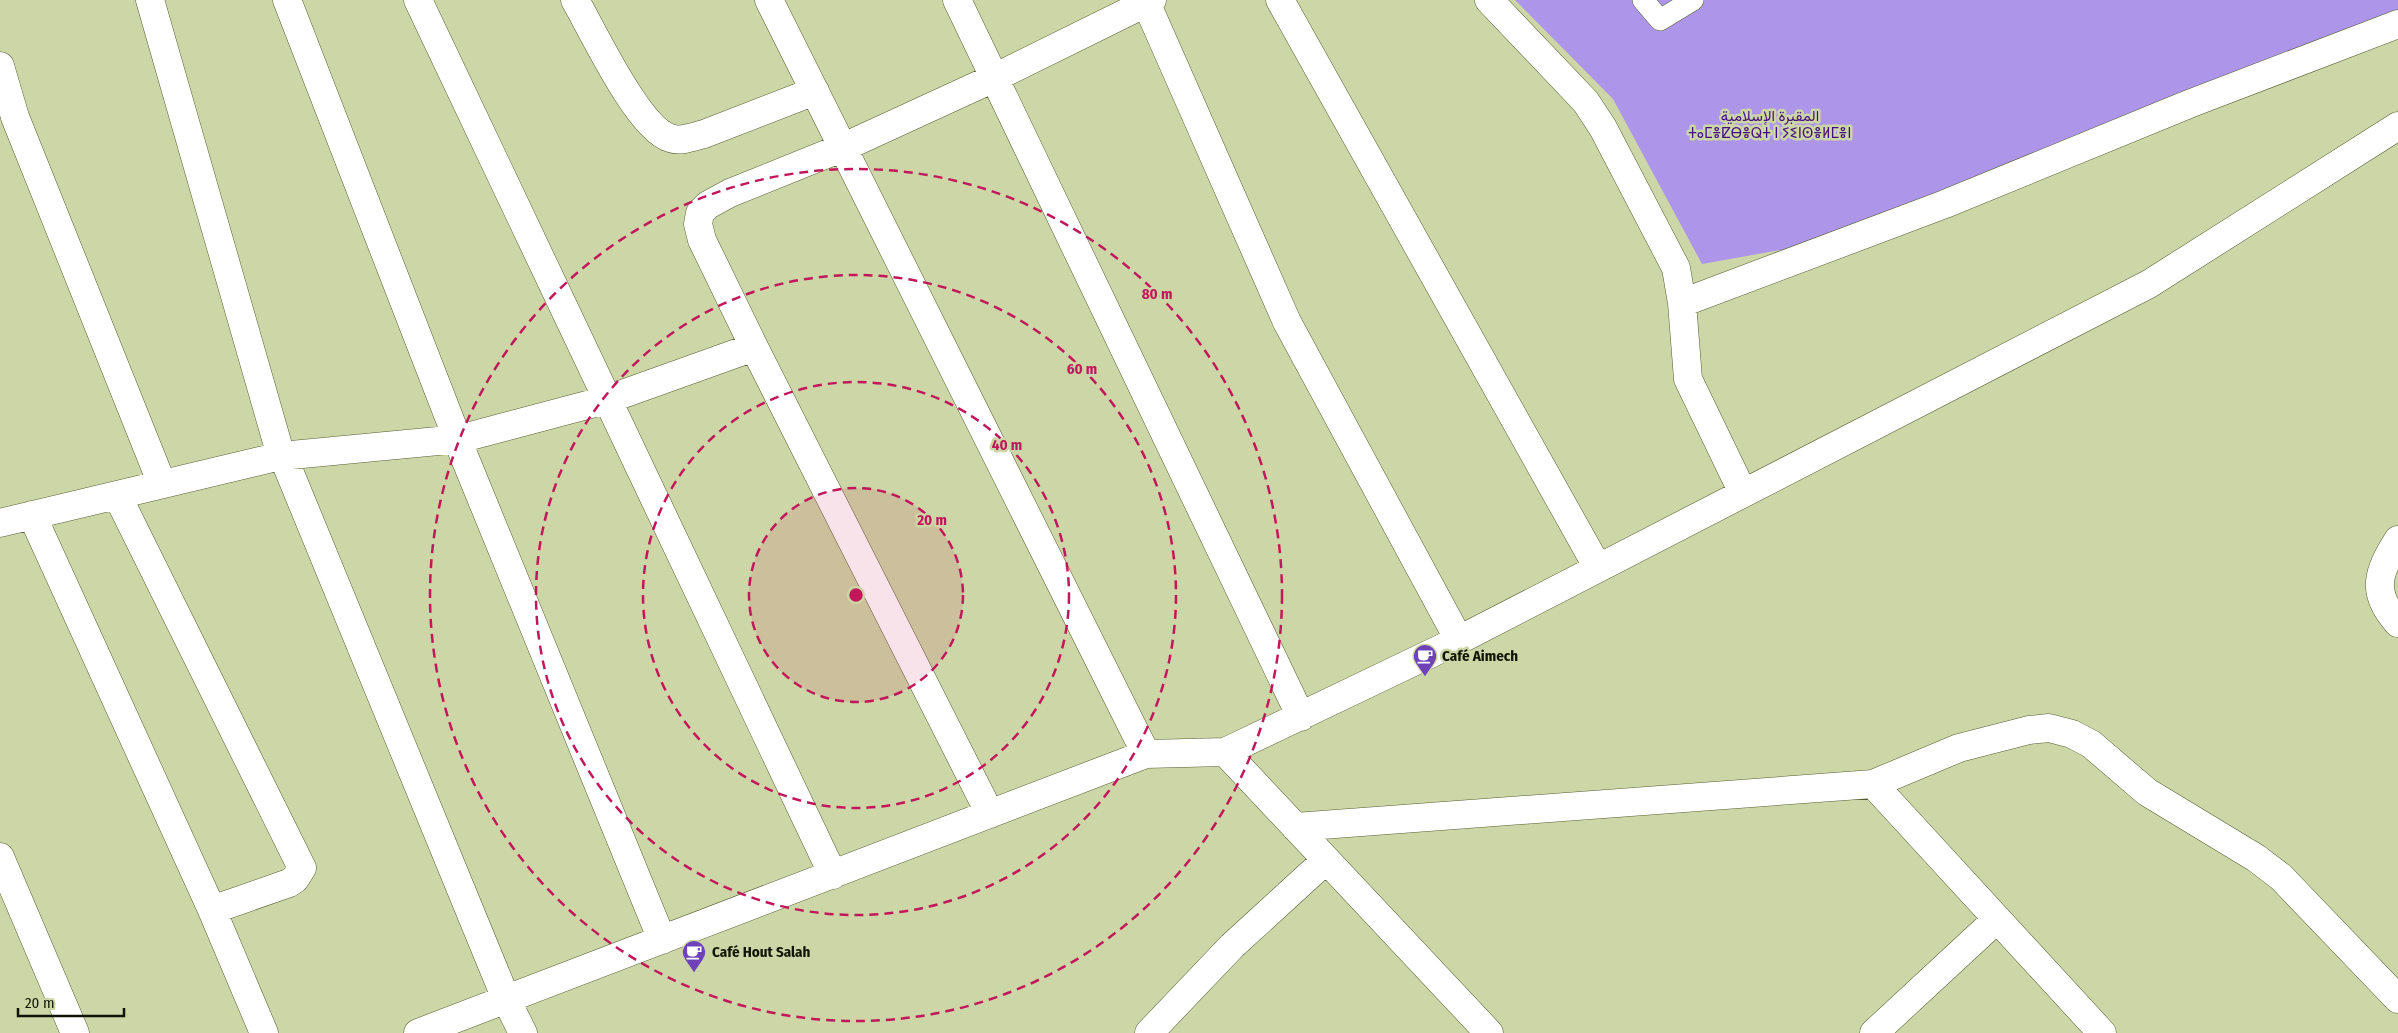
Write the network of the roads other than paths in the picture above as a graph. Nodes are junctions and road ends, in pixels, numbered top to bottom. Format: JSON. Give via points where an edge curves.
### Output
{"nodes":[{"id":1,"x":150,"y":0,"type":"edge"},
{"id":2,"x":287,"y":0,"type":"edge"},
{"id":3,"x":418,"y":0,"type":"edge"},
{"id":4,"x":575,"y":0,"type":"edge"},
{"id":5,"x":769,"y":0,"type":"edge"},
{"id":6,"x":957,"y":0,"type":"edge"},
{"id":7,"x":1280,"y":0,"type":"edge"},
{"id":8,"x":1489,"y":0,"type":"edge"},
{"id":9,"x":1643,"y":0,"type":"edge"},
{"id":10,"x":1693,"y":0,"type":"edge"},
{"id":11,"x":1148,"y":1,"type":"edge"},
{"id":12,"x":2398,"y":24,"type":"edge"},
{"id":13,"x":0,"y":66,"type":"edge"},
{"id":14,"x":994,"y":78,"type":"junction"},
{"id":15,"x":816,"y":92,"type":"junction"},
{"id":16,"x":2398,"y":126,"type":"edge"},
{"id":17,"x":844,"y":147,"type":"junction"},
{"id":18,"x":1682,"y":303,"type":"junction"},
{"id":19,"x":754,"y":347,"type":"junction"},
{"id":20,"x":606,"y":400,"type":"junction"},
{"id":21,"x":459,"y":439,"type":"junction"},
{"id":22,"x":281,"y":456,"type":"junction"},
{"id":23,"x":162,"y":484,"type":"junction"},
{"id":24,"x":1743,"y":493,"type":"junction"},
{"id":25,"x":117,"y":495,"type":"junction"},
{"id":26,"x":32,"y":515,"type":"junction"},
{"id":27,"x":0,"y":523,"type":"edge"},
{"id":28,"x":2398,"y":540,"type":"edge"},
{"id":29,"x":1598,"y":568,"type":"junction"},
{"id":30,"x":2398,"y":623,"type":"edge"},
{"id":31,"x":1459,"y":640,"type":"junction"},
{"id":32,"x":1300,"y":717,"type":"junction"},
{"id":33,"x":1225,"y":752,"type":"junction"},
{"id":34,"x":1146,"y":754,"type":"junction"},
{"id":35,"x":1873,"y":784,"type":"junction"},
{"id":36,"x":990,"y":814,"type":"junction"},
{"id":37,"x":1295,"y":827,"type":"junction"},
{"id":38,"x":0,"y":857,"type":"edge"},
{"id":39,"x":1326,"y":860,"type":"junction"},
{"id":40,"x":833,"y":875,"type":"junction"},
{"id":41,"x":212,"y":910,"type":"junction"},
{"id":42,"x":1997,"y":919,"type":"junction"},
{"id":43,"x":662,"y":940,"type":"junction"},
{"id":44,"x":506,"y":999,"type":"junction"},
{"id":45,"x":2398,"y":999,"type":"edge"},
{"id":46,"x":75,"y":1033,"type":"edge"},
{"id":47,"x":264,"y":1033,"type":"edge"},
{"id":48,"x":418,"y":1033,"type":"edge"},
{"id":49,"x":523,"y":1033,"type":"edge"},
{"id":50,"x":1149,"y":1033,"type":"edge"},
{"id":51,"x":1489,"y":1033,"type":"edge"},
{"id":52,"x":1874,"y":1033,"type":"edge"},
{"id":53,"x":2102,"y":1033,"type":"edge"}],
"edges":[{"from":1,"to":22,"type":"street"},
{"from":2,"to":21,"type":"street"},
{"from":3,"to":20,"type":"street"},
{"from":4,"to":15,"type":"street","via":[[639,111],[657,133],[672,139],[704,134]]},
{"from":5,"to":15,"type":"street"},
{"from":6,"to":14,"type":"street"},
{"from":7,"to":29,"type":"street"},
{"from":8,"to":18,"type":"street","via":[[1586,102],[1604,128],[1676,268]]},
{"from":9,"to":10,"type":"lane","via":[[1660,20]]},
{"from":11,"to":14,"type":"street"},
{"from":11,"to":31,"type":"street","via":[[1287,322]]},
{"from":12,"to":18,"type":"street","via":[[2189,104],[1945,204]]},
{"from":13,"to":23,"type":"street","via":[[15,118]]},
{"from":14,"to":17,"type":"street"},
{"from":14,"to":32,"type":"street"},
{"from":15,"to":17,"type":"street"},
{"from":16,"to":24,"type":"street","via":[[2149,284]]},
{"from":17,"to":19,"type":"street","via":[[730,193],[700,213],[698,224],[702,240]]},
{"from":17,"to":34,"type":"street"},
{"from":18,"to":24,"type":"street","via":[[1688,380]]},
{"from":19,"to":20,"type":"street"},
{"from":19,"to":36,"type":"street"},
{"from":20,"to":21,"type":"street"},
{"from":20,"to":40,"type":"street"},
{"from":21,"to":22,"type":"street"},
{"from":21,"to":43,"type":"street"},
{"from":22,"to":23,"type":"street"},
{"from":22,"to":44,"type":"street"},
{"from":23,"to":25,"type":"street"},
{"from":24,"to":29,"type":"street"},
{"from":25,"to":26,"type":"street"},
{"from":25,"to":41,"type":"street","via":[[302,868],[300,874],[288,883]]},
{"from":26,"to":27,"type":"street"},
{"from":26,"to":41,"type":"street"},
{"from":28,"to":30,"type":"street","via":[[2382,566],[2379,588],[2389,614]]},
{"from":29,"to":31,"type":"street"},
{"from":31,"to":32,"type":"street"},
{"from":32,"to":33,"type":"street"},
{"from":33,"to":34,"type":"street"},
{"from":33,"to":37,"type":"street"},
{"from":34,"to":36,"type":"street"},
{"from":35,"to":37,"type":"street"},
{"from":35,"to":42,"type":"street"},
{"from":35,"to":45,"type":"street","via":[[1960,748],[2029,730],[2049,728],[2072,734],[2091,744],[2147,792],[2275,872]]},
{"from":36,"to":40,"type":"street"},
{"from":37,"to":39,"type":"street"},
{"from":38,"to":46,"type":"street"},
{"from":39,"to":50,"type":"street","via":[[1232,946]]},
{"from":39,"to":51,"type":"street"},
{"from":40,"to":43,"type":"street"},
{"from":41,"to":47,"type":"street"},
{"from":42,"to":52,"type":"street"},
{"from":42,"to":53,"type":"street"},
{"from":43,"to":44,"type":"street"},
{"from":44,"to":48,"type":"street"},
{"from":44,"to":49,"type":"street"}]}
